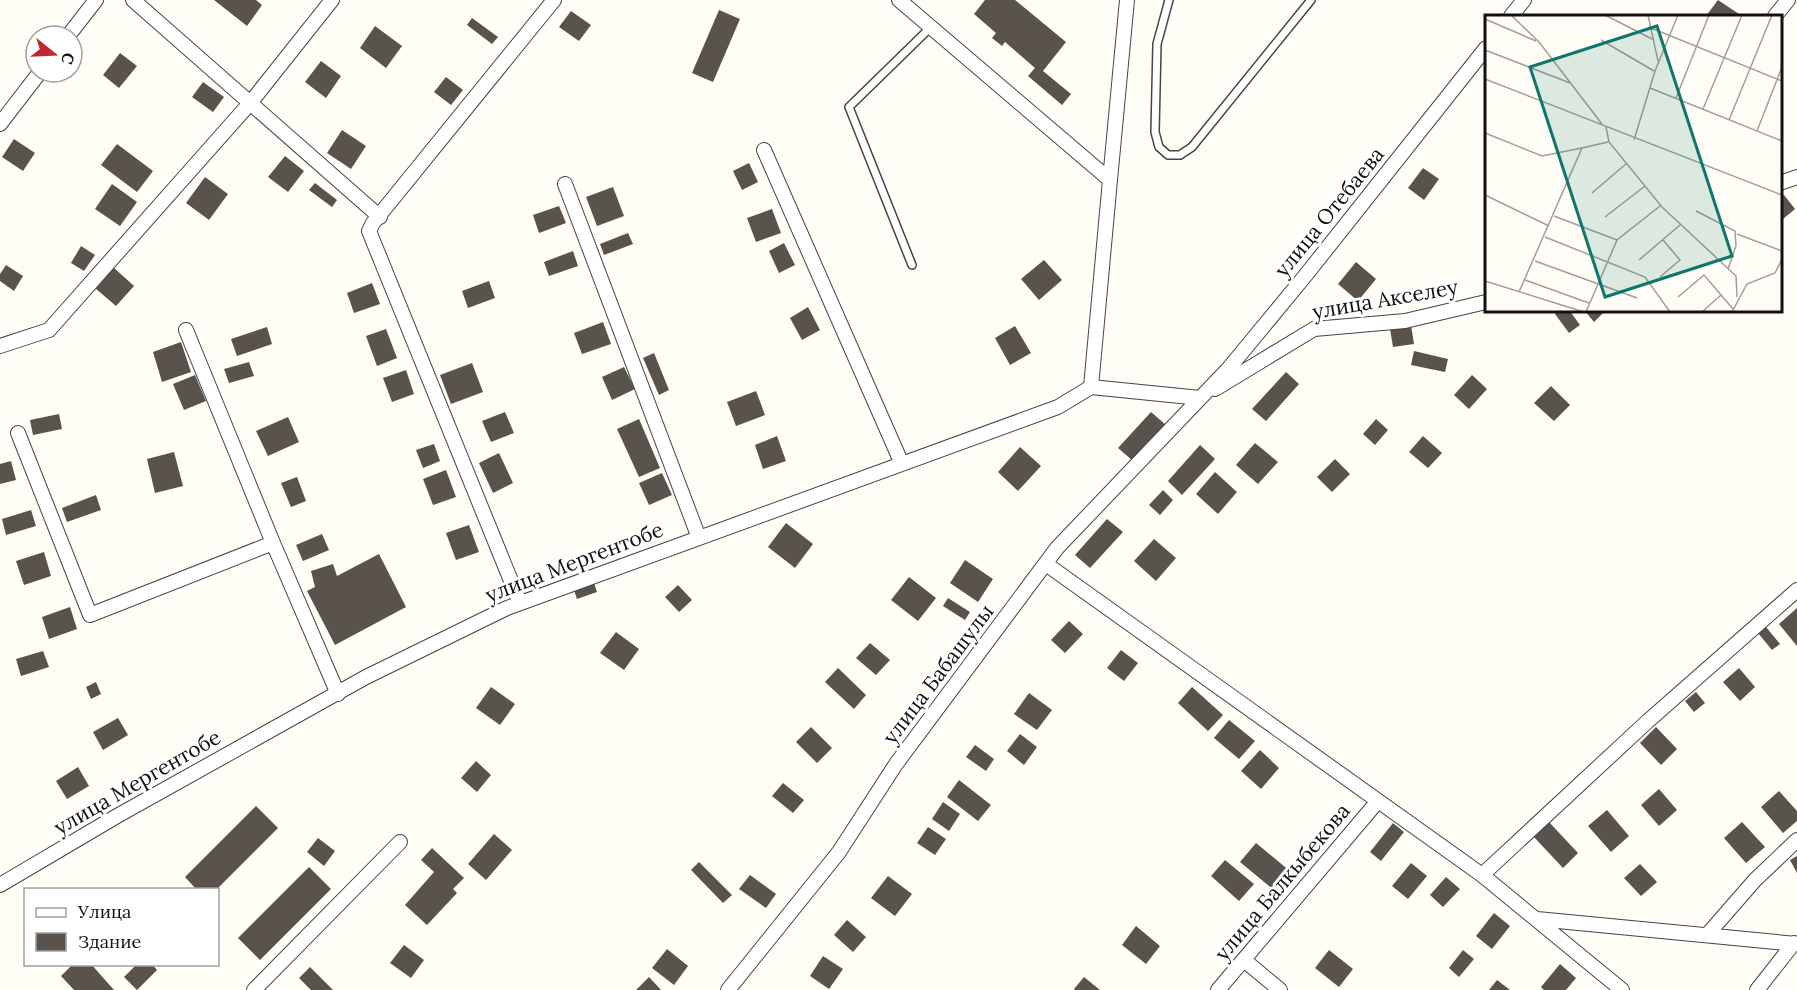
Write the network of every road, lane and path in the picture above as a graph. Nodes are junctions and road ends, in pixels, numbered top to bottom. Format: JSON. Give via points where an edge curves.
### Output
{"nodes":[{"id":1,"x":96,"y":0,"type":"edge"},
{"id":2,"x":134,"y":0,"type":"edge"},
{"id":3,"x":332,"y":0,"type":"edge"},
{"id":4,"x":554,"y":0,"type":"edge"},
{"id":5,"x":899,"y":0,"type":"edge"},
{"id":6,"x":1127,"y":0,"type":"edge"},
{"id":7,"x":1169,"y":0,"type":"edge"},
{"id":8,"x":1311,"y":0,"type":"edge"},
{"id":9,"x":1524,"y":0,"type":"edge"},
{"id":10,"x":1788,"y":0,"type":"edge"},
{"id":11,"x":1512,"y":15,"type":"edge"},
{"id":12,"x":1776,"y":15,"type":"edge"},
{"id":13,"x":77,"y":24,"type":"edge"},
{"id":14,"x":931,"y":27,"type":"junction"},
{"id":15,"x":1485,"y":49,"type":"edge"},
{"id":16,"x":31,"y":84,"type":"edge"},
{"id":17,"x":251,"y":102,"type":"junction"},
{"id":18,"x":0,"y":124,"type":"edge"},
{"id":19,"x":764,"y":150,"type":"dead end"},
{"id":20,"x":1797,"y":177,"type":"edge"},
{"id":21,"x":1110,"y":180,"type":"junction"},
{"id":22,"x":1782,"y":182,"type":"edge"},
{"id":23,"x":565,"y":184,"type":"dead end"},
{"id":24,"x":380,"y":217,"type":"junction"},
{"id":25,"x":912,"y":265,"type":"dead end"},
{"id":26,"x":1485,"y":302,"type":"edge"},
{"id":27,"x":186,"y":330,"type":"dead end"},
{"id":28,"x":0,"y":346,"type":"edge"},
{"id":29,"x":1091,"y":387,"type":"junction"},
{"id":30,"x":1200,"y":398,"type":"junction"},
{"id":31,"x":18,"y":434,"type":"dead end"},
{"id":32,"x":902,"y":464,"type":"junction"},
{"id":33,"x":699,"y":538,"type":"junction"},
{"id":34,"x":273,"y":543,"type":"junction"},
{"id":35,"x":1046,"y":564,"type":"junction"},
{"id":36,"x":1797,"y":590,"type":"edge"},
{"id":37,"x":520,"y":603,"type":"junction"},
{"id":38,"x":338,"y":693,"type":"junction"},
{"id":39,"x":1378,"y":801,"type":"junction"},
{"id":40,"x":1797,"y":840,"type":"edge"},
{"id":41,"x":400,"y":842,"type":"dead end"},
{"id":42,"x":1482,"y":874,"type":"junction"},
{"id":43,"x":0,"y":885,"type":"edge"},
{"id":44,"x":1537,"y":919,"type":"junction"},
{"id":45,"x":1707,"y":935,"type":"junction"},
{"id":46,"x":1795,"y":944,"type":"edge"},
{"id":47,"x":1244,"y":960,"type":"junction"},
{"id":48,"x":254,"y":990,"type":"edge"},
{"id":49,"x":728,"y":990,"type":"edge"},
{"id":50,"x":1218,"y":990,"type":"edge"},
{"id":51,"x":1280,"y":990,"type":"edge"},
{"id":52,"x":1622,"y":990,"type":"edge"},
{"id":53,"x":1757,"y":990,"type":"edge"}],
"edges":[{"from":1,"to":13,"type":"street"},
{"from":2,"to":17,"type":"street"},
{"from":3,"to":17,"type":"street"},
{"from":4,"to":24,"type":"street"},
{"from":5,"to":14,"type":"street"},
{"from":6,"to":21,"type":"street"},
{"from":7,"to":8,"type":"lane","via":[[1157,44],[1155,132],[1159,147],[1168,155],[1180,155],[1192,147]]},
{"from":9,"to":11,"type":"street"},
{"from":10,"to":12,"type":"street"},
{"from":14,"to":21,"type":"street"},
{"from":14,"to":25,"type":"lane","via":[[849,107]]},
{"from":15,"to":30,"type":"street","name":"улица Отебаева","via":[[1305,276]]},
{"from":16,"to":18,"type":"street"},
{"from":17,"to":24,"type":"street"},
{"from":17,"to":28,"type":"street","via":[[49,330]]},
{"from":19,"to":32,"type":"street"},
{"from":20,"to":22,"type":"street"},
{"from":21,"to":29,"type":"street"},
{"from":23,"to":33,"type":"street"},
{"from":24,"to":37,"type":"street","via":[[369,231]]},
{"from":26,"to":30,"type":"street","name":"улица Акселеу","via":[[1405,321],[1314,329]]},
{"from":27,"to":34,"type":"street"},
{"from":29,"to":30,"type":"street"},
{"from":29,"to":32,"type":"street","name":"улица Мергентобе","via":[[1058,406]]},
{"from":30,"to":35,"type":"street","name":"улица Бабашулы"},
{"from":31,"to":34,"type":"street","via":[[90,615]]},
{"from":32,"to":33,"type":"street","name":"улица Мергентобе"},
{"from":33,"to":37,"type":"street","name":"улица Мергентобе"},
{"from":34,"to":38,"type":"street"},
{"from":35,"to":39,"type":"street"},
{"from":35,"to":49,"type":"street","name":"улица Бабашулы","via":[[896,764],[839,852]]},
{"from":36,"to":42,"type":"street","via":[[1648,720]]},
{"from":37,"to":38,"type":"street","name":"улица Мергентобе"},
{"from":38,"to":43,"type":"street","name":"улица Мергентобе"},
{"from":39,"to":42,"type":"street"},
{"from":39,"to":47,"type":"street","name":"улица Балкыбекова"},
{"from":40,"to":45,"type":"street"},
{"from":41,"to":48,"type":"street"},
{"from":42,"to":44,"type":"street"},
{"from":44,"to":45,"type":"street"},
{"from":44,"to":52,"type":"street"},
{"from":45,"to":46,"type":"street"},
{"from":46,"to":53,"type":"street"},
{"from":47,"to":50,"type":"street","name":"улица Балкыбекова"},
{"from":47,"to":51,"type":"street"}]}
